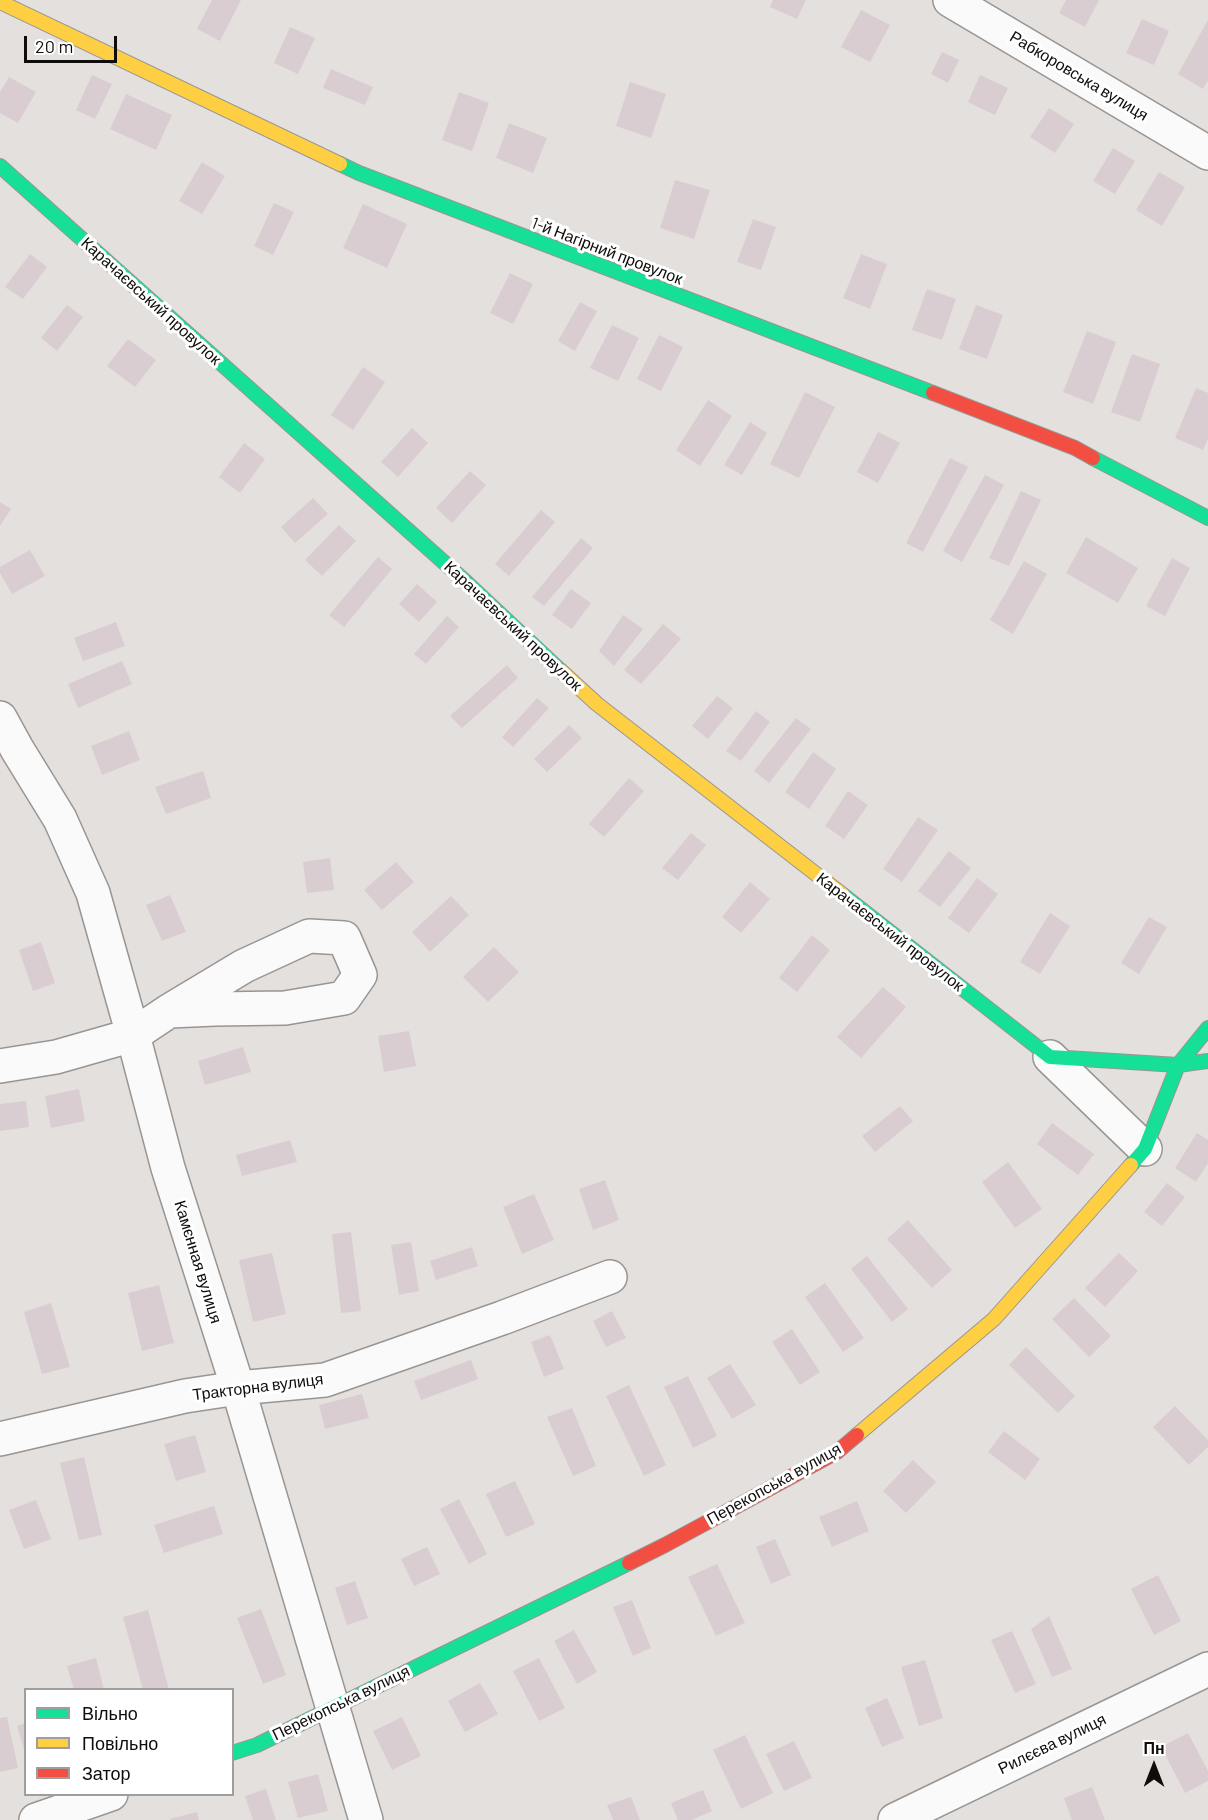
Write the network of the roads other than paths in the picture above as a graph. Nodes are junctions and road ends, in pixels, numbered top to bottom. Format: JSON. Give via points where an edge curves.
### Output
{"nodes":[{"id":1,"x":950,"y":0,"type":"edge"},
{"id":2,"x":0,"y":2,"type":"edge"},
{"id":3,"x":1208,"y":153,"type":"edge"},
{"id":4,"x":0,"y":166,"type":"edge"},
{"id":5,"x":1208,"y":518,"type":"edge"},
{"id":6,"x":0,"y":718,"type":"edge"},
{"id":7,"x":169,"y":1011,"type":"junction"},
{"id":8,"x":1208,"y":1028,"type":"edge"},
{"id":9,"x":133,"y":1035,"type":"junction"},
{"id":10,"x":1050,"y":1057,"type":"junction"},
{"id":11,"x":1208,"y":1061,"type":"edge"},
{"id":12,"x":1178,"y":1065,"type":"junction"},
{"id":13,"x":0,"y":1066,"type":"edge"},
{"id":14,"x":1145,"y":1149,"type":"junction"},
{"id":15,"x":610,"y":1277,"type":"dead end"},
{"id":16,"x":237,"y":1388,"type":"junction"},
{"id":17,"x":0,"y":1439,"type":"edge"},
{"id":18,"x":1208,"y":1669,"type":"edge"},
{"id":19,"x":332,"y":1707,"type":"junction"},
{"id":20,"x":234,"y":1752,"type":"edge"},
{"id":21,"x":105,"y":1796,"type":"edge"},
{"id":22,"x":36,"y":1820,"type":"edge"},
{"id":23,"x":366,"y":1820,"type":"edge"},
{"id":24,"x":896,"y":1820,"type":"edge"}],
"edges":[{"from":1,"to":3,"type":"street","name":"Рабкоровська вулиця"},
{"from":2,"to":5,"type":"street","name":"1-й Нагірний провулок","via":[[359,173],[1075,448]]},
{"from":4,"to":10,"type":"street","name":"Карачаєвський провулок","via":[[597,704]]},
{"from":6,"to":9,"type":"street","name":"Камєнная вулиця","via":[[60,819],[93,893]]},
{"from":7,"to":7,"type":"street","via":[[285,1008],[345,998],[360,975],[344,938],[309,936],[244,966]]},
{"from":7,"to":9,"type":"street"},
{"from":8,"to":12,"type":"street","name":"Перекопська вулиця"},
{"from":9,"to":13,"type":"street","via":[[56,1057]]},
{"from":9,"to":16,"type":"street","name":"Камєнная вулиця","via":[[168,1167]]},
{"from":10,"to":12,"type":"street"},
{"from":10,"to":14,"type":"street","name":"Карачаєвський провулок"},
{"from":11,"to":12,"type":"street"},
{"from":12,"to":14,"type":"street","name":"Перекопська вулиця"},
{"from":14,"to":19,"type":"street","name":"Перекопська вулиця","via":[[994,1319],[837,1452],[665,1545]]},
{"from":15,"to":16,"type":"street","name":"Тракторна вулиця","via":[[325,1380]]},
{"from":16,"to":17,"type":"street","name":"Тракторна вулиця","via":[[184,1396]]},
{"from":16,"to":19,"type":"street","name":"Камєнная вулиця"},
{"from":18,"to":24,"type":"street","name":"Рилєєва вулиця"},
{"from":19,"to":20,"type":"street","name":"Перекопська вулиця"},
{"from":19,"to":23,"type":"street","name":"Камєнная вулиця"},
{"from":21,"to":22,"type":"street"}]}
